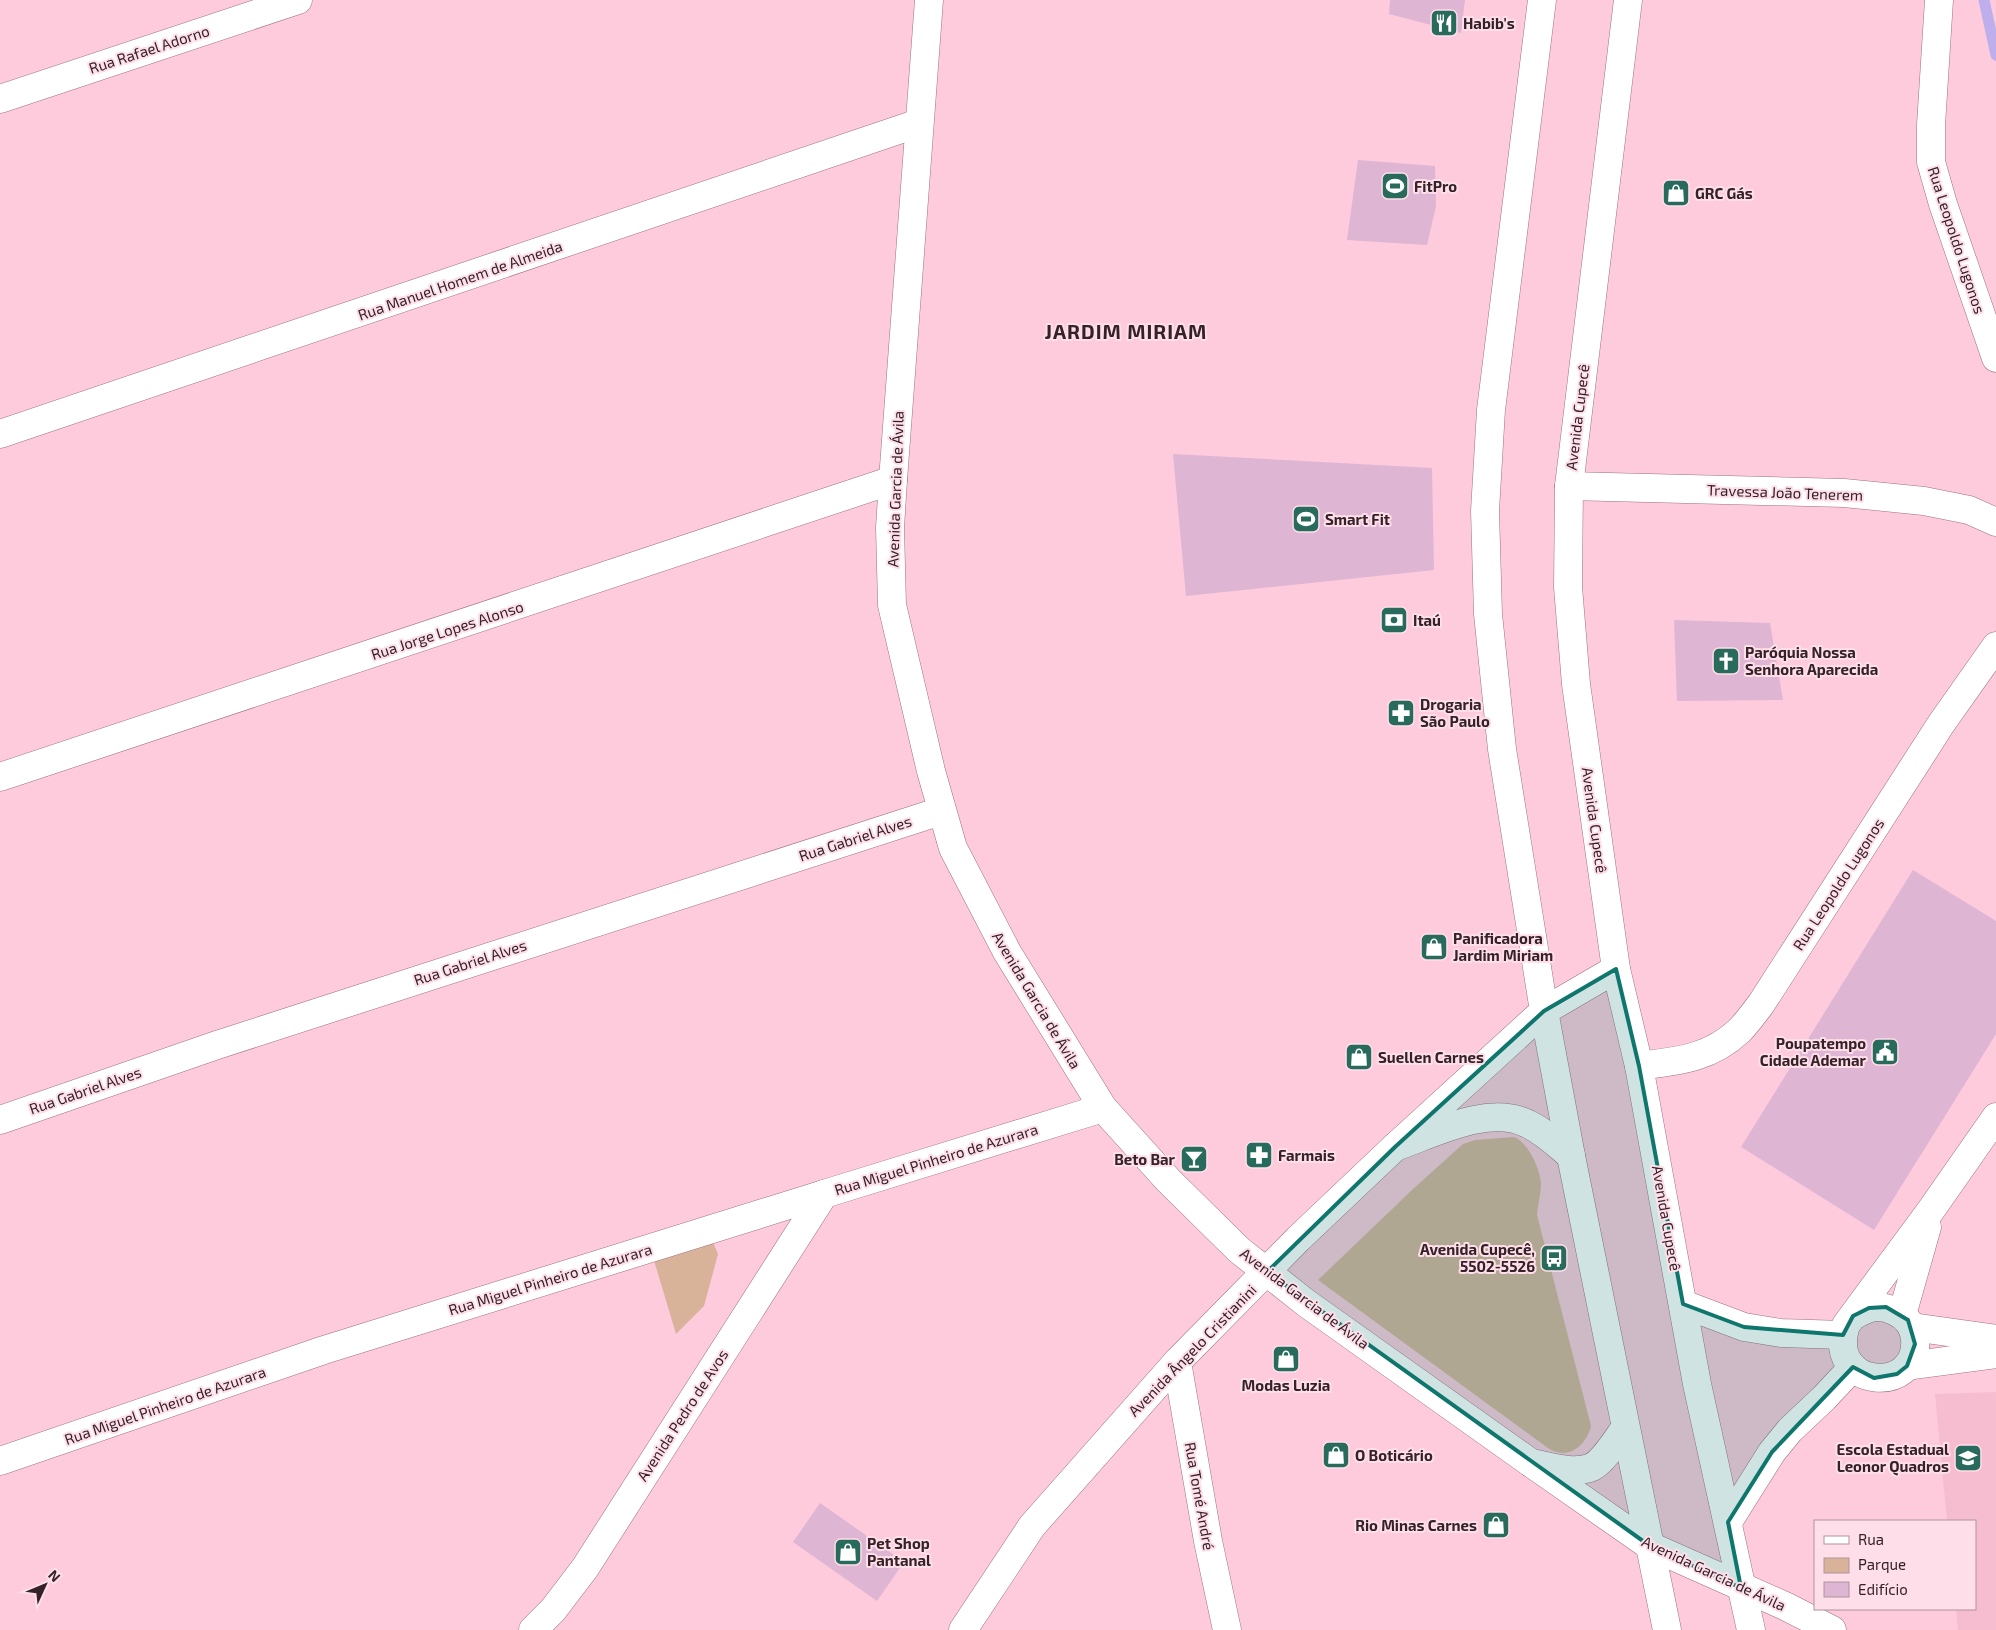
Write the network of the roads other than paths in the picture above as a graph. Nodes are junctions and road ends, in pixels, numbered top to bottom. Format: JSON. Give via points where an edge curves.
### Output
{"nodes":[{"id":1,"x":298,"y":0,"type":"edge"},
{"id":2,"x":929,"y":0,"type":"edge"},
{"id":3,"x":1542,"y":0,"type":"edge"},
{"id":4,"x":1628,"y":0,"type":"edge"},
{"id":5,"x":1939,"y":0,"type":"edge"},
{"id":6,"x":0,"y":99,"type":"edge"},
{"id":7,"x":920,"y":123,"type":"junction"},
{"id":8,"x":1996,"y":358,"type":"edge"},
{"id":9,"x":0,"y":434,"type":"edge"},
{"id":10,"x":893,"y":480,"type":"junction"},
{"id":11,"x":1569,"y":486,"type":"junction"},
{"id":12,"x":1996,"y":522,"type":"edge"},
{"id":13,"x":1996,"y":646,"type":"edge"},
{"id":14,"x":0,"y":777,"type":"edge"},
{"id":15,"x":941,"y":811,"type":"junction"},
{"id":16,"x":1616,"y":969,"type":"junction"},
{"id":17,"x":1544,"y":1011,"type":"junction"},
{"id":18,"x":1639,"y":1066,"type":"junction"},
{"id":19,"x":1103,"y":1108,"type":"junction"},
{"id":20,"x":1996,"y":1117,"type":"edge"},
{"id":21,"x":0,"y":1120,"type":"edge"},
{"id":22,"x":1395,"y":1147,"type":"junction"},
{"id":23,"x":1570,"y":1156,"type":"junction"},
{"id":24,"x":824,"y":1194,"type":"junction"},
{"id":25,"x":1932,"y":1210,"type":"junction"},
{"id":26,"x":1267,"y":1272,"type":"junction"},
{"id":27,"x":1683,"y":1304,"type":"junction"},
{"id":28,"x":1907,"y":1321,"type":"junction"},
{"id":29,"x":1848,"y":1326,"type":"junction"},
{"id":30,"x":1996,"y":1339,"type":"edge"},
{"id":31,"x":1996,"y":1354,"type":"edge"},
{"id":32,"x":1176,"y":1362,"type":"junction"},
{"id":33,"x":1907,"y":1366,"type":"junction"},
{"id":34,"x":1852,"y":1368,"type":"junction"},
{"id":35,"x":1625,"y":1428,"type":"junction"},
{"id":36,"x":0,"y":1461,"type":"edge"},
{"id":37,"x":1531,"y":1463,"type":"junction"},
{"id":38,"x":1728,"y":1522,"type":"junction"},
{"id":39,"x":1650,"y":1546,"type":"junction"},
{"id":40,"x":1741,"y":1588,"type":"junction"},
{"id":41,"x":533,"y":1630,"type":"edge"},
{"id":42,"x":963,"y":1630,"type":"edge"},
{"id":43,"x":1227,"y":1630,"type":"edge"},
{"id":44,"x":1667,"y":1630,"type":"edge"},
{"id":45,"x":1751,"y":1630,"type":"edge"},
{"id":46,"x":1832,"y":1630,"type":"edge"}],
"edges":[{"from":1,"to":6,"type":"street","name":"Rua Rafael Adorno"},
{"from":2,"to":7,"type":"street","name":"Avenida Garcia de Ávila"},
{"from":3,"to":17,"type":"street","via":[[1491,410],[1485,511],[1488,614],[1502,749]]},
{"from":4,"to":11,"type":"street","name":"Avenida Cupecê"},
{"from":5,"to":8,"type":"street","name":"Rua Leopoldo Lugonos","via":[[1931,162]]},
{"from":7,"to":9,"type":"street","name":"Rua Manuel Homem de Almeida"},
{"from":7,"to":10,"type":"street","name":"Avenida Garcia de Ávila"},
{"from":10,"to":14,"type":"street","name":"Rua Jorge Lopes Alonso"},
{"from":10,"to":15,"type":"street","name":"Avenida Garcia de Ávila","via":[[890,528],[892,606]]},
{"from":11,"to":12,"type":"street","name":"Travessa João Tenerem","via":[[1844,493],[1924,501],[1968,510]]},
{"from":11,"to":16,"type":"street","name":"Avenida Cupecê","via":[[1568,587],[1576,684]]},
{"from":13,"to":18,"type":"street","name":"Rua Leopoldo Lugonos","via":[[1941,724],[1761,1004],[1738,1031],[1710,1051],[1685,1060]]},
{"from":15,"to":19,"type":"street","name":"Avenida Garcia de Ávila","via":[[953,848],[1007,952]]},
{"from":15,"to":21,"type":"street","name":"Rua Gabriel Alves","via":[[226,1042]]},
{"from":16,"to":17,"type":"street","name":"Avenida Ângelo Cristianini"},
{"from":16,"to":18,"type":"street","name":"Avenida Cupecê"},
{"from":17,"to":22,"type":"street","name":"Avenida Ângelo Cristianini"},
{"from":17,"to":23,"type":"street"},
{"from":18,"to":27,"type":"street","name":"Avenida Cupecê"},
{"from":19,"to":24,"type":"street","name":"Rua Miguel Pinheiro de Azurara"},
{"from":19,"to":26,"type":"street","name":"Avenida Garcia de Ávila","via":[[1168,1180],[1235,1246]]},
{"from":20,"to":25,"type":"street"},
{"from":22,"to":23,"type":"street","via":[[1470,1119],[1499,1117],[1526,1122],[1550,1137]]},
{"from":22,"to":26,"type":"street","name":"Avenida Ângelo Cristianini"},
{"from":23,"to":35,"type":"street"},
{"from":24,"to":36,"type":"street","name":"Rua Miguel Pinheiro de Azurara","via":[[324,1350]]},
{"from":24,"to":41,"type":"street","name":"Avenida Pedro de Avos","via":[[585,1568]]},
{"from":25,"to":28,"type":"street"},
{"from":25,"to":29,"type":"street"},
{"from":26,"to":32,"type":"street","name":"Avenida Ângelo Cristianini"},
{"from":26,"to":37,"type":"street","name":"Avenida Garcia de Ávila"},
{"from":27,"to":29,"type":"street","via":[[1744,1327],[1781,1333]]},
{"from":27,"to":38,"type":"street","name":"Avenida Cupecê"},
{"from":28,"to":29,"type":"street","via":[[1886,1307],[1869,1308]]},
{"from":28,"to":30,"type":"street"},
{"from":28,"to":33,"type":"street","via":[[1915,1344]]},
{"from":29,"to":34,"type":"street","via":[[1842,1347]]},
{"from":31,"to":33,"type":"street"},
{"from":32,"to":42,"type":"street","name":"Avenida Ângelo Cristianini","via":[[1032,1526]]},
{"from":32,"to":43,"type":"street","name":"Rua Tomé André"},
{"from":33,"to":34,"type":"street","via":[[1886,1378],[1862,1375]]},
{"from":34,"to":38,"type":"street","via":[[1772,1452]]},
{"from":35,"to":37,"type":"street","via":[[1592,1467],[1570,1470]]},
{"from":35,"to":39,"type":"street"},
{"from":37,"to":39,"type":"street","name":"Avenida Garcia de Ávila"},
{"from":38,"to":40,"type":"street","name":"Avenida Cupecê"},
{"from":39,"to":40,"type":"street","name":"Avenida Garcia de Ávila"},
{"from":39,"to":44,"type":"street"},
{"from":40,"to":45,"type":"street","name":"Avenida Cupecê"},
{"from":40,"to":46,"type":"street","name":"Avenida Garcia de Ávila"}]}
